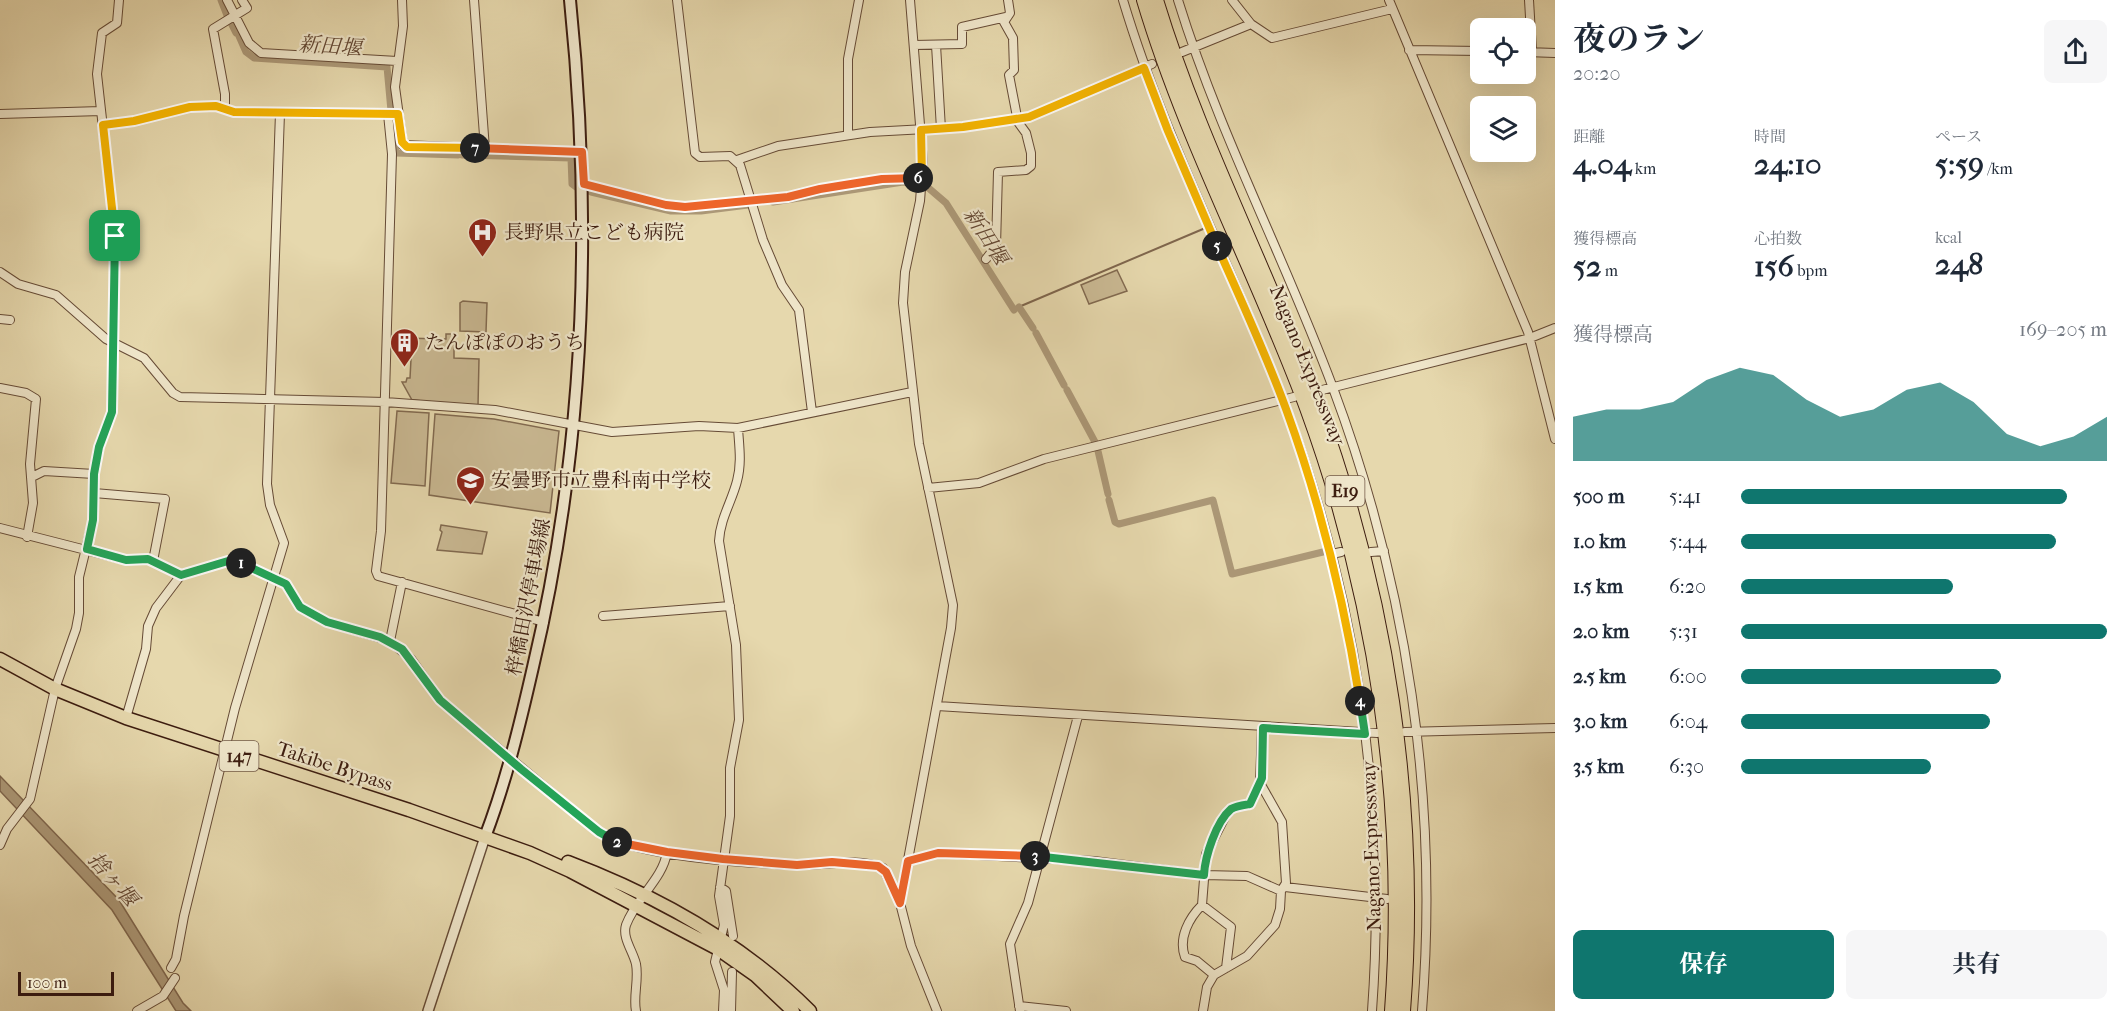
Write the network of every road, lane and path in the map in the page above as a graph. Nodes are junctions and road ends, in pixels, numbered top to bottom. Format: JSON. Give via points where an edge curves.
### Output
{"nodes":[{"id":1,"x":119,"y":0,"type":"edge"},
{"id":2,"x":227,"y":0,"type":"edge"},
{"id":3,"x":242,"y":0,"type":"edge"},
{"id":4,"x":402,"y":0,"type":"edge"},
{"id":5,"x":474,"y":0,"type":"edge"},
{"id":6,"x":570,"y":0,"type":"edge"},
{"id":7,"x":677,"y":0,"type":"edge"},
{"id":8,"x":859,"y":0,"type":"edge"},
{"id":9,"x":910,"y":0,"type":"edge"},
{"id":10,"x":1008,"y":0,"type":"edge"},
{"id":11,"x":1123,"y":0,"type":"edge"},
{"id":12,"x":1144,"y":0,"type":"edge"},
{"id":13,"x":1156,"y":0,"type":"edge"},
{"id":14,"x":1178,"y":0,"type":"edge"},
{"id":15,"x":1232,"y":0,"type":"edge"},
{"id":16,"x":1389,"y":0,"type":"edge"},
{"id":17,"x":1529,"y":0,"type":"edge"},
{"id":18,"x":1392,"y":9,"type":"junction"},
{"id":19,"x":234,"y":17,"type":"junction"},
{"id":20,"x":1006,"y":17,"type":"junction"},
{"id":21,"x":1529,"y":18,"type":"edge"},
{"id":22,"x":1251,"y":24,"type":"junction"},
{"id":23,"x":914,"y":45,"type":"junction"},
{"id":24,"x":936,"y":45,"type":"junction"},
{"id":25,"x":1193,"y":48,"type":"junction"},
{"id":26,"x":1409,"y":50,"type":"junction"},
{"id":27,"x":1470,"y":51,"type":"edge"},
{"id":28,"x":1182,"y":52,"type":"dead end"},
{"id":29,"x":1536,"y":52,"type":"edge"},
{"id":30,"x":1555,"y":53,"type":"edge"},
{"id":31,"x":397,"y":62,"type":"junction"},
{"id":32,"x":1148,"y":66,"type":"junction"},
{"id":33,"x":225,"y":109,"type":"junction"},
{"id":34,"x":101,"y":111,"type":"junction"},
{"id":35,"x":280,"y":113,"type":"junction"},
{"id":36,"x":0,"y":114,"type":"edge"},
{"id":37,"x":388,"y":114,"type":"junction"},
{"id":38,"x":398,"y":114,"type":"junction"},
{"id":39,"x":1018,"y":118,"type":"junction"},
{"id":40,"x":103,"y":125,"type":"junction"},
{"id":41,"x":941,"y":129,"type":"junction"},
{"id":42,"x":921,"y":130,"type":"junction"},
{"id":43,"x":848,"y":135,"type":"junction"},
{"id":44,"x":485,"y":149,"type":"junction"},
{"id":45,"x":582,"y":152,"type":"junction"},
{"id":46,"x":737,"y":160,"type":"junction"},
{"id":47,"x":922,"y":178,"type":"junction"},
{"id":48,"x":584,"y":184,"type":"junction"},
{"id":49,"x":750,"y":199,"type":"junction"},
{"id":50,"x":986,"y":259,"type":"dead end"},
{"id":51,"x":0,"y":272,"type":"edge"},
{"id":52,"x":0,"y":319,"type":"edge"},
{"id":53,"x":10,"y":320,"type":"dead end"},
{"id":54,"x":1555,"y":328,"type":"edge"},
{"id":55,"x":1530,"y":338,"type":"junction"},
{"id":56,"x":113,"y":344,"type":"junction"},
{"id":57,"x":1333,"y":387,"type":"junction"},
{"id":58,"x":0,"y":388,"type":"edge"},
{"id":59,"x":1322,"y":390,"type":"dead end"},
{"id":60,"x":912,"y":392,"type":"junction"},
{"id":61,"x":1294,"y":397,"type":"dead end"},
{"id":62,"x":270,"y":399,"type":"junction"},
{"id":63,"x":1283,"y":400,"type":"junction"},
{"id":64,"x":385,"y":402,"type":"junction"},
{"id":65,"x":812,"y":412,"type":"junction"},
{"id":66,"x":574,"y":425,"type":"junction"},
{"id":67,"x":738,"y":428,"type":"junction"},
{"id":68,"x":1555,"y":439,"type":"edge"},
{"id":69,"x":94,"y":474,"type":"junction"},
{"id":70,"x":32,"y":477,"type":"junction"},
{"id":71,"x":928,"y":488,"type":"junction"},
{"id":72,"x":94,"y":494,"type":"junction"},
{"id":73,"x":0,"y":528,"type":"edge"},
{"id":74,"x":27,"y":537,"type":"junction"},
{"id":75,"x":87,"y":549,"type":"junction"},
{"id":76,"x":1384,"y":551,"type":"junction"},
{"id":77,"x":1341,"y":552,"type":"dead end"},
{"id":78,"x":1371,"y":552,"type":"dead end"},
{"id":79,"x":1332,"y":554,"type":"junction"},
{"id":80,"x":153,"y":561,"type":"junction"},
{"id":81,"x":181,"y":575,"type":"junction"},
{"id":82,"x":274,"y":577,"type":"junction"},
{"id":83,"x":402,"y":582,"type":"junction"},
{"id":84,"x":730,"y":606,"type":"junction"},
{"id":85,"x":603,"y":616,"type":"dead end"},
{"id":86,"x":544,"y":621,"type":"junction"},
{"id":87,"x":390,"y":642,"type":"junction"},
{"id":88,"x":0,"y":659,"type":"edge"},
{"id":89,"x":56,"y":689,"type":"junction"},
{"id":90,"x":937,"y":706,"type":"junction"},
{"id":91,"x":1078,"y":716,"type":"junction"},
{"id":92,"x":126,"y":718,"type":"junction"},
{"id":93,"x":1263,"y":728,"type":"junction"},
{"id":94,"x":1555,"y":728,"type":"edge"},
{"id":95,"x":1405,"y":732,"type":"dead end"},
{"id":96,"x":1416,"y":732,"type":"junction"},
{"id":97,"x":1377,"y":733,"type":"dead end"},
{"id":98,"x":1365,"y":734,"type":"junction"},
{"id":99,"x":224,"y":752,"type":"junction"},
{"id":100,"x":510,"y":759,"type":"junction"},
{"id":101,"x":1260,"y":783,"type":"junction"},
{"id":102,"x":489,"y":838,"type":"junction"},
{"id":103,"x":0,"y":845,"type":"edge"},
{"id":104,"x":667,"y":852,"type":"junction"},
{"id":105,"x":1039,"y":857,"type":"junction"},
{"id":106,"x":723,"y":859,"type":"junction"},
{"id":107,"x":908,"y":861,"type":"junction"},
{"id":108,"x":1204,"y":875,"type":"junction"},
{"id":109,"x":1283,"y":889,"type":"junction"},
{"id":110,"x":643,"y":893,"type":"junction"},
{"id":111,"x":1376,"y":898,"type":"junction"},
{"id":112,"x":1387,"y":899,"type":"dead end"},
{"id":113,"x":1416,"y":900,"type":"dead end"},
{"id":114,"x":1426,"y":901,"type":"junction"},
{"id":115,"x":900,"y":903,"type":"junction"},
{"id":116,"x":636,"y":904,"type":"junction"},
{"id":117,"x":1202,"y":905,"type":"junction"},
{"id":118,"x":724,"y":941,"type":"junction"},
{"id":119,"x":171,"y":968,"type":"dead end"},
{"id":120,"x":1227,"y":968,"type":"junction"},
{"id":121,"x":732,"y":972,"type":"dead end"},
{"id":122,"x":1214,"y":975,"type":"junction"},
{"id":123,"x":173,"y":980,"type":"dead end"},
{"id":124,"x":1020,"y":1009,"type":"edge"},
{"id":125,"x":137,"y":1011,"type":"edge"},
{"id":126,"x":428,"y":1011,"type":"edge"},
{"id":127,"x":636,"y":1011,"type":"edge"},
{"id":128,"x":723,"y":1011,"type":"edge"},
{"id":129,"x":731,"y":1011,"type":"edge"},
{"id":130,"x":793,"y":1011,"type":"edge"},
{"id":131,"x":810,"y":1011,"type":"edge"},
{"id":132,"x":937,"y":1011,"type":"edge"},
{"id":133,"x":1066,"y":1011,"type":"edge"},
{"id":134,"x":1203,"y":1011,"type":"edge"},
{"id":135,"x":1372,"y":1011,"type":"edge"},
{"id":136,"x":1392,"y":1011,"type":"edge"},
{"id":137,"x":1403,"y":1011,"type":"edge"},
{"id":138,"x":1422,"y":1011,"type":"edge"}],
"edges":[{"from":1,"to":34,"type":"street","via":[[117,22],[108,27],[99,41]]},
{"from":2,"to":19,"type":"street"},
{"from":3,"to":19,"type":"street","via":[[247,8]]},
{"from":4,"to":31,"type":"street","via":[[403,26]]},
{"from":5,"to":44,"type":"street"},
{"from":6,"to":45,"type":"main road","name":"梓橋田沢停車場線"},
{"from":7,"to":46,"type":"street","via":[[695,153],[700,157],[724,155]]},
{"from":8,"to":43,"type":"street","via":[[848,59]]},
{"from":9,"to":23,"type":"street"},
{"from":10,"to":20,"type":"street","via":[[1010,13]]},
{"from":11,"to":32,"type":"street"},
{"from":12,"to":136,"type":"highway","name":"Nagano Expressway","number":"E19","via":[[1185,121],[1306,407],[1353,562],[1376,668],[1389,774],[1395,894]]},
{"from":13,"to":137,"type":"highway","name":"Nagano Expressway","number":"E19","via":[[1196,118],[1317,404],[1364,560],[1386,666],[1400,774],[1406,896]]},
{"from":14,"to":25,"type":"street"},
{"from":15,"to":22,"type":"street"},
{"from":16,"to":18,"type":"street"},
{"from":17,"to":21,"type":"street"},
{"from":18,"to":22,"type":"street","via":[[1278,38]]},
{"from":18,"to":26,"type":"street"},
{"from":19,"to":31,"type":"street","via":[[249,43],[261,52]]},
{"from":19,"to":33,"type":"street","via":[[216,26],[212,34]]},
{"from":20,"to":24,"type":"street","via":[[962,27],[962,44]]},
{"from":20,"to":39,"type":"street","via":[[1006,30],[1013,38],[1014,70],[1009,75]]},
{"from":22,"to":25,"type":"street"},
{"from":23,"to":24,"type":"street"},
{"from":23,"to":42,"type":"street"},
{"from":24,"to":41,"type":"street"},
{"from":25,"to":28,"type":"street"},
{"from":25,"to":57,"type":"street","via":[[1224,131]]},
{"from":26,"to":27,"type":"street"},
{"from":26,"to":55,"type":"street"},
{"from":29,"to":30,"type":"street"},
{"from":31,"to":38,"type":"street"},
{"from":32,"to":39,"type":"street","via":[[1029,117]]},
{"from":32,"to":63,"type":"street","via":[[1187,179]]},
{"from":33,"to":35,"type":"street"},
{"from":33,"to":40,"type":"street","via":[[190,107]]},
{"from":34,"to":36,"type":"street"},
{"from":34,"to":40,"type":"street"},
{"from":35,"to":37,"type":"street"},
{"from":35,"to":62,"type":"street"},
{"from":37,"to":38,"type":"street"},
{"from":37,"to":64,"type":"street","via":[[392,154]]},
{"from":38,"to":44,"type":"street","via":[[402,142],[407,147]]},
{"from":39,"to":41,"type":"street"},
{"from":39,"to":50,"type":"street","via":[[1026,133],[1031,166],[1026,170],[998,172],[996,246]]},
{"from":40,"to":56,"type":"street","via":[[115,236]]},
{"from":41,"to":42,"type":"street"},
{"from":42,"to":43,"type":"street"},
{"from":42,"to":47,"type":"street"},
{"from":43,"to":46,"type":"street","via":[[778,146]]},
{"from":44,"to":45,"type":"street"},
{"from":45,"to":48,"type":"main road","name":"梓橋田沢停車場線"},
{"from":46,"to":49,"type":"street"},
{"from":47,"to":49,"type":"street","via":[[882,179],[788,197]]},
{"from":47,"to":60,"type":"street","via":[[903,287]]},
{"from":48,"to":49,"type":"street","via":[[676,207]]},
{"from":48,"to":66,"type":"main road","name":"梓橋田沢停車場線"},
{"from":49,"to":65,"type":"street","via":[[782,285],[799,310]]},
{"from":51,"to":56,"type":"street","via":[[18,284],[56,295]]},
{"from":52,"to":53,"type":"street"},
{"from":54,"to":55,"type":"street"},
{"from":55,"to":57,"type":"street"},
{"from":55,"to":68,"type":"street"},
{"from":56,"to":62,"type":"street","via":[[144,358],[177,396]]},
{"from":56,"to":69,"type":"street","via":[[112,412]]},
{"from":57,"to":59,"type":"street"},
{"from":57,"to":76,"type":"street"},
{"from":58,"to":70,"type":"street","via":[[36,399],[30,449]]},
{"from":60,"to":65,"type":"street"},
{"from":60,"to":71,"type":"street"},
{"from":61,"to":63,"type":"street"},
{"from":62,"to":64,"type":"street"},
{"from":62,"to":82,"type":"street","via":[[268,494],[284,543]]},
{"from":63,"to":71,"type":"street","via":[[1044,459],[979,483]]},
{"from":63,"to":79,"type":"street"},
{"from":64,"to":66,"type":"street","via":[[495,410]]},
{"from":64,"to":83,"type":"street","via":[[376,571],[378,576]]},
{"from":65,"to":67,"type":"street"},
{"from":66,"to":67,"type":"street","via":[[612,432],[699,426]]},
{"from":66,"to":86,"type":"main road","name":"梓橋田沢停車場線"},
{"from":67,"to":84,"type":"street","via":[[738,479],[719,541]]},
{"from":69,"to":70,"type":"street","via":[[44,471]]},
{"from":69,"to":72,"type":"street"},
{"from":70,"to":74,"type":"street","via":[[33,502]]},
{"from":71,"to":90,"type":"street","via":[[953,605]]},
{"from":72,"to":75,"type":"street"},
{"from":72,"to":80,"type":"street","via":[[165,499]]},
{"from":73,"to":74,"type":"street"},
{"from":74,"to":75,"type":"street"},
{"from":75,"to":80,"type":"street","via":[[126,560]]},
{"from":75,"to":89,"type":"street","via":[[79,577],[78,622]]},
{"from":76,"to":78,"type":"street"},
{"from":76,"to":96,"type":"street","via":[[1401,628]]},
{"from":77,"to":79,"type":"street"},
{"from":79,"to":98,"type":"street"},
{"from":80,"to":81,"type":"street"},
{"from":81,"to":82,"type":"street","via":[[233,561]]},
{"from":81,"to":92,"type":"street","via":[[156,608],[148,626],[146,649]]},
{"from":82,"to":87,"type":"street","via":[[290,588],[300,607],[327,622]]},
{"from":82,"to":99,"type":"street"},
{"from":83,"to":86,"type":"street"},
{"from":83,"to":87,"type":"street"},
{"from":84,"to":85,"type":"street"},
{"from":84,"to":106,"type":"street","via":[[739,720],[730,768],[730,816]]},
{"from":86,"to":100,"type":"main road","name":"梓橋田沢停車場線"},
{"from":87,"to":100,"type":"street","via":[[411,659],[440,700]]},
{"from":88,"to":89,"type":"highway","name":"Takibe Bypass","number":"147"},
{"from":89,"to":92,"type":"highway","name":"Takibe Bypass","number":"147"},
{"from":89,"to":103,"type":"street","via":[[28,803],[7,829]]},
{"from":90,"to":91,"type":"street"},
{"from":90,"to":107,"type":"street"},
{"from":91,"to":93,"type":"street"},
{"from":91,"to":105,"type":"street"},
{"from":92,"to":99,"type":"highway","name":"Takibe Bypass","number":"147"},
{"from":93,"to":98,"type":"street"},
{"from":93,"to":101,"type":"street"},
{"from":94,"to":96,"type":"street"},
{"from":95,"to":96,"type":"street"},
{"from":96,"to":114,"type":"street","via":[[1424,815]]},
{"from":97,"to":98,"type":"street"},
{"from":98,"to":111,"type":"street"},
{"from":99,"to":102,"type":"highway","name":"Takibe Bypass","number":"147"},
{"from":99,"to":119,"type":"street"},
{"from":100,"to":102,"type":"main road","name":"梓橋田沢停車場線"},
{"from":100,"to":104,"type":"street","via":[[610,839]]},
{"from":101,"to":108,"type":"street","via":[[1250,804],[1233,808],[1226,815],[1206,854]]},
{"from":101,"to":109,"type":"street","via":[[1282,822]]},
{"from":102,"to":110,"type":"highway","name":"Takibe Bypass","number":"147","via":[[550,855]]},
{"from":102,"to":116,"type":"highway","name":"Takibe Bypass","number":"147","via":[[570,871]]},
{"from":102,"to":126,"type":"street"},
{"from":104,"to":106,"type":"street"},
{"from":104,"to":110,"type":"street","via":[[663,869]]},
{"from":105,"to":107,"type":"street","via":[[938,853]]},
{"from":105,"to":108,"type":"street"},
{"from":105,"to":124,"type":"street","via":[[1028,903],[1010,945]]},
{"from":106,"to":115,"type":"street","via":[[878,866],[886,872]]},
{"from":106,"to":118,"type":"street","via":[[720,887]]},
{"from":107,"to":115,"type":"street"},
{"from":108,"to":109,"type":"street","via":[[1247,876]]},
{"from":108,"to":117,"type":"street"},
{"from":109,"to":111,"type":"street"},
{"from":109,"to":120,"type":"street","via":[[1275,925],[1247,956]]},
{"from":110,"to":116,"type":"street"},
{"from":110,"to":118,"type":"highway","name":"Takibe Bypass","number":"147"},
{"from":111,"to":112,"type":"street"},
{"from":111,"to":135,"type":"street"},
{"from":113,"to":114,"type":"street"},
{"from":114,"to":138,"type":"street"},
{"from":115,"to":132,"type":"street","via":[[911,946]]},
{"from":116,"to":118,"type":"highway","name":"Takibe Bypass","number":"147"},
{"from":116,"to":127,"type":"street","via":[[625,934],[636,964]]},
{"from":117,"to":120,"type":"street","via":[[1231,927]]},
{"from":117,"to":122,"type":"street","via":[[1185,934],[1183,951],[1185,957]]},
{"from":118,"to":128,"type":"street","via":[[715,969],[723,986]]},
{"from":118,"to":130,"type":"highway","name":"Takibe Bypass","number":"147"},
{"from":118,"to":131,"type":"highway","name":"Takibe Bypass","number":"147","via":[[750,957]]},
{"from":120,"to":122,"type":"street"},
{"from":121,"to":129,"type":"street"},
{"from":122,"to":134,"type":"street","via":[[1207,987]]},
{"from":123,"to":125,"type":"street","via":[[165,994]]},
{"from":124,"to":133,"type":"street"}]}
